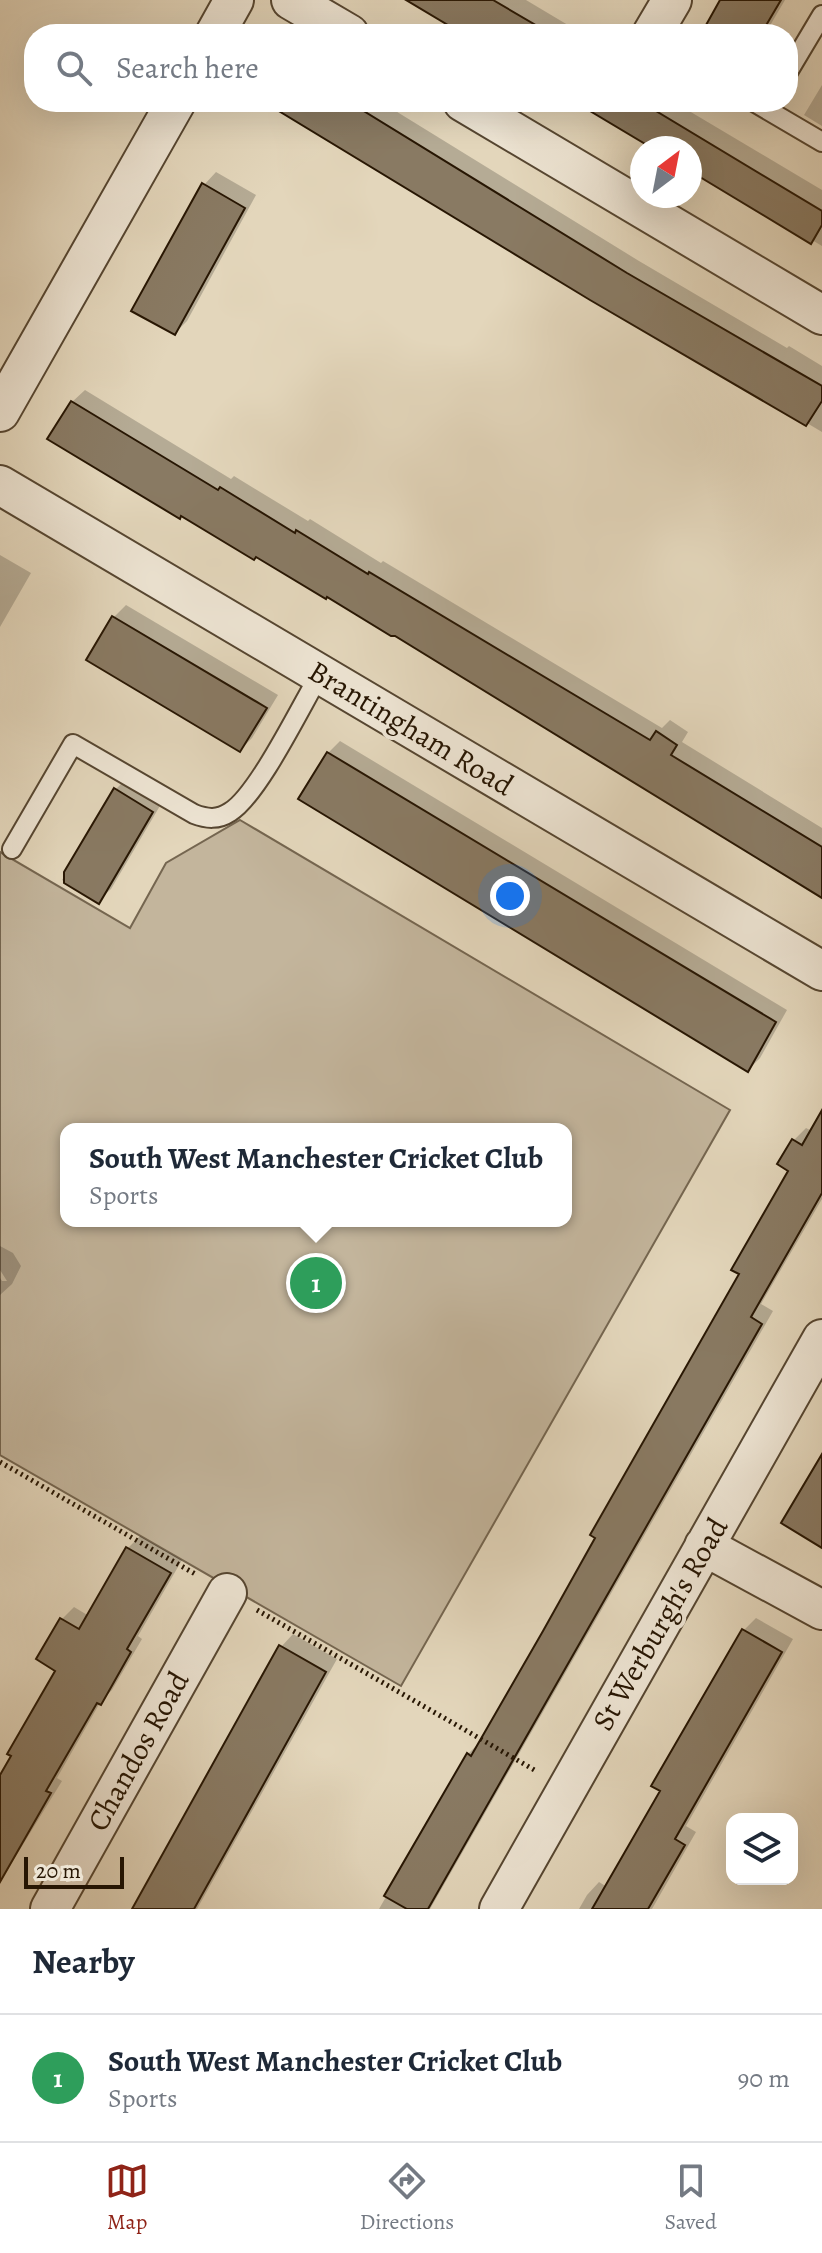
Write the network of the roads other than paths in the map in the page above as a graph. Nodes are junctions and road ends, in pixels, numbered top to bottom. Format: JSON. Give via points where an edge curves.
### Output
{"nodes":[{"id":1,"x":234,"y":0,"type":"edge"},
{"id":2,"x":291,"y":0,"type":"edge"},
{"id":3,"x":672,"y":0,"type":"edge"},
{"id":4,"x":822,"y":15,"type":"edge"},
{"id":5,"x":221,"y":24,"type":"edge"},
{"id":6,"x":332,"y":24,"type":"edge"},
{"id":7,"x":658,"y":24,"type":"edge"},
{"id":8,"x":798,"y":55,"type":"edge"},
{"id":9,"x":170,"y":112,"type":"edge"},
{"id":10,"x":480,"y":112,"type":"edge"},
{"id":11,"x":776,"y":112,"type":"edge"},
{"id":12,"x":822,"y":142,"type":"edge"},
{"id":13,"x":822,"y":315,"type":"edge"},
{"id":14,"x":0,"y":412,"type":"edge"},
{"id":15,"x":0,"y":485,"type":"edge"},
{"id":16,"x":320,"y":674,"type":"junction"},
{"id":17,"x":12,"y":849,"type":"dead end"},
{"id":18,"x":822,"y":971,"type":"edge"},
{"id":19,"x":822,"y":1339,"type":"edge"},
{"id":20,"x":704,"y":1546,"type":"junction"},
{"id":21,"x":227,"y":1593,"type":"road end"},
{"id":22,"x":822,"y":1610,"type":"edge"},
{"id":23,"x":50,"y":1909,"type":"edge"},
{"id":24,"x":499,"y":1909,"type":"edge"}],
"edges":[{"from":1,"to":5,"type":"street"},
{"from":2,"to":6,"type":"street"},
{"from":3,"to":7,"type":"street"},
{"from":4,"to":8,"type":"lane"},
{"from":9,"to":14,"type":"street"},
{"from":10,"to":13,"type":"street"},
{"from":11,"to":12,"type":"lane"},
{"from":15,"to":16,"type":"street","name":"Brantingham Road"},
{"from":16,"to":17,"type":"lane","via":[[251,793],[230,812],[218,818],[194,814],[73,744]]},
{"from":16,"to":18,"type":"street","name":"Brantingham Road"},
{"from":19,"to":20,"type":"street","name":"St Werburgh's Road"},
{"from":20,"to":22,"type":"street"},
{"from":20,"to":24,"type":"street","name":"St Werburgh's Road"},
{"from":21,"to":23,"type":"street","name":"Chandos Road"}]}
